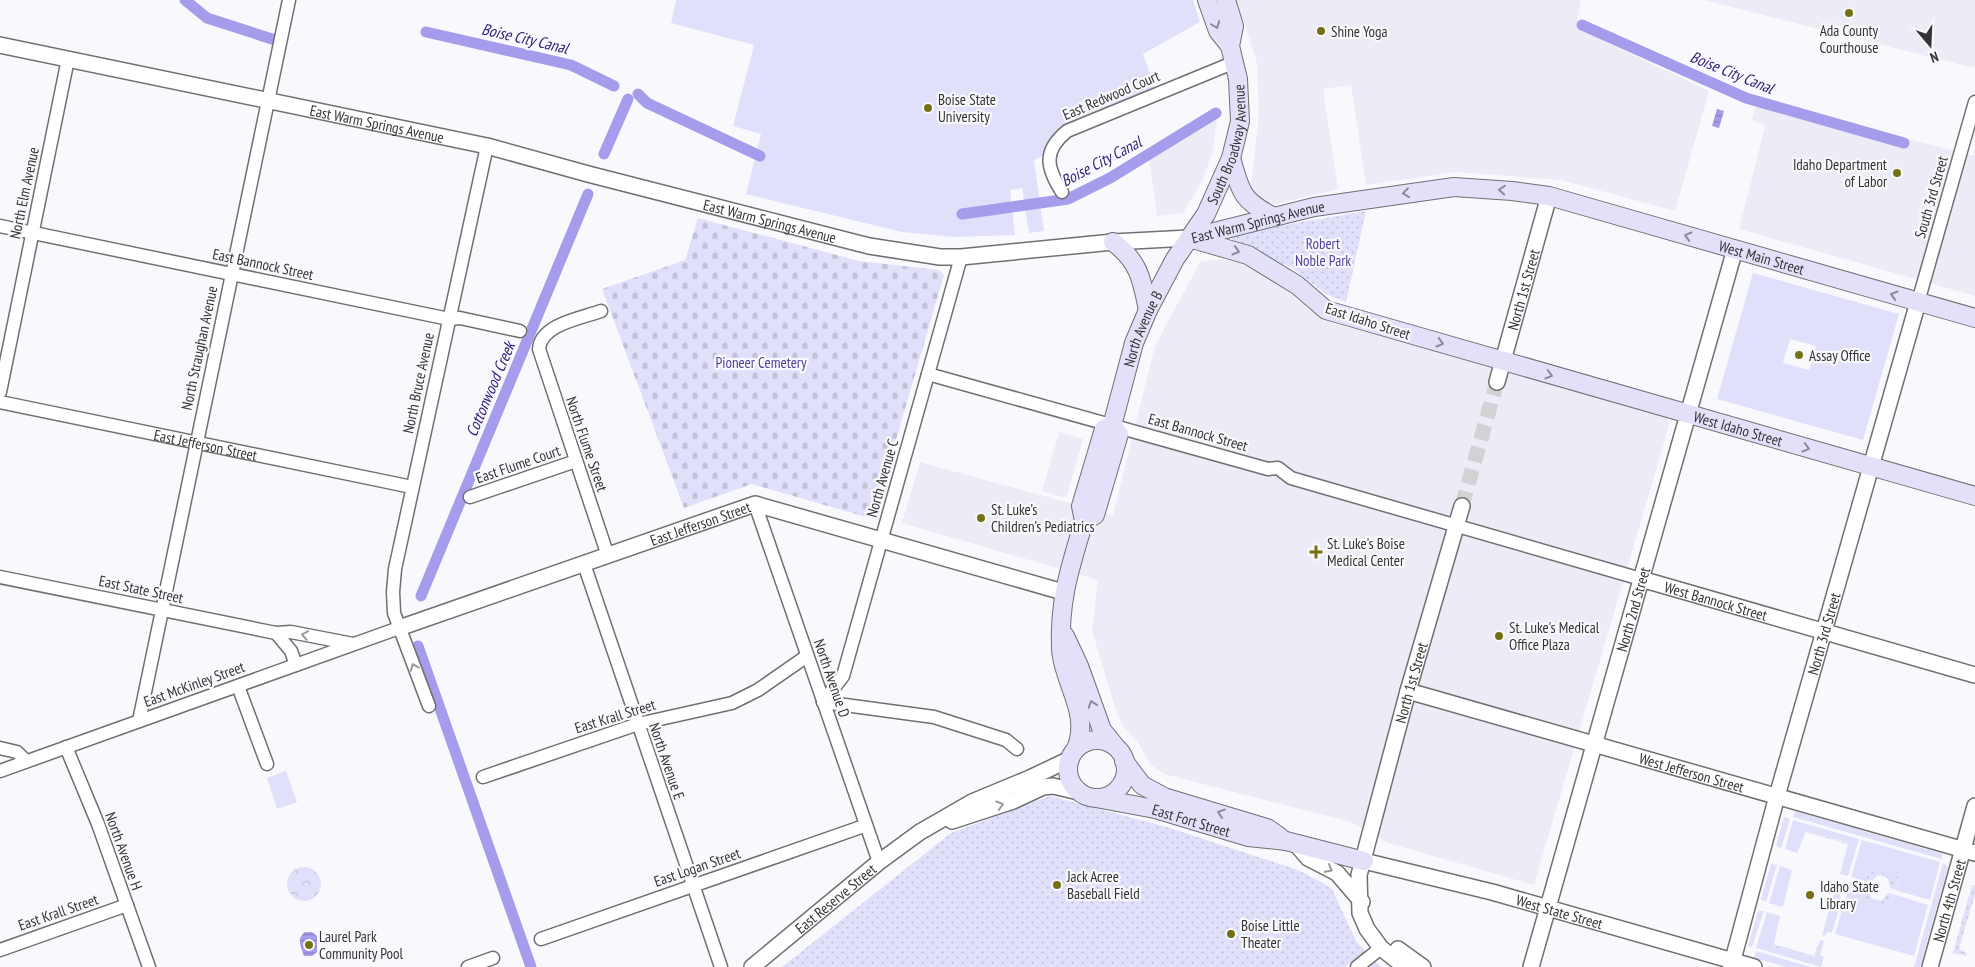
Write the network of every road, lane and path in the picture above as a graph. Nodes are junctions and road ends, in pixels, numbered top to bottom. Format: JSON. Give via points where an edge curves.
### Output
{"nodes":[{"id":1,"x":289,"y":0,"type":"edge"},
{"id":2,"x":1207,"y":0,"type":"edge"},
{"id":3,"x":1226,"y":0,"type":"edge"},
{"id":4,"x":0,"y":45,"type":"edge"},
{"id":5,"x":1232,"y":54,"type":"junction"},
{"id":6,"x":68,"y":59,"type":"junction"},
{"id":7,"x":269,"y":100,"type":"junction"},
{"id":8,"x":1975,"y":102,"type":"edge"},
{"id":9,"x":1970,"y":137,"type":"edge"},
{"id":10,"x":487,"y":146,"type":"junction"},
{"id":11,"x":1231,"y":158,"type":"junction"},
{"id":12,"x":1062,"y":192,"type":"dead end"},
{"id":13,"x":1550,"y":196,"type":"junction"},
{"id":14,"x":1272,"y":216,"type":"junction"},
{"id":15,"x":0,"y":226,"type":"edge"},
{"id":16,"x":33,"y":233,"type":"junction"},
{"id":17,"x":1189,"y":238,"type":"junction"},
{"id":18,"x":1113,"y":242,"type":"junction"},
{"id":19,"x":1735,"y":250,"type":"junction"},
{"id":20,"x":961,"y":257,"type":"junction"},
{"id":21,"x":232,"y":274,"type":"junction"},
{"id":22,"x":1918,"y":302,"type":"junction"},
{"id":23,"x":1148,"y":310,"type":"junction"},
{"id":24,"x":601,"y":311,"type":"dead end"},
{"id":25,"x":1975,"y":318,"type":"edge"},
{"id":26,"x":449,"y":319,"type":"junction"},
{"id":27,"x":520,"y":331,"type":"dead end"},
{"id":28,"x":1502,"y":361,"type":"junction"},
{"id":29,"x":928,"y":374,"type":"junction"},
{"id":30,"x":1496,"y":382,"type":"tunnel mouth"},
{"id":31,"x":0,"y":392,"type":"edge"},
{"id":32,"x":0,"y":402,"type":"edge"},
{"id":33,"x":1688,"y":414,"type":"junction"},
{"id":34,"x":1112,"y":426,"type":"junction"},
{"id":35,"x":196,"y":442,"type":"junction"},
{"id":36,"x":576,"y":461,"type":"junction"},
{"id":37,"x":1871,"y":467,"type":"junction"},
{"id":38,"x":412,"y":487,"type":"junction"},
{"id":39,"x":1975,"y":496,"type":"edge"},
{"id":40,"x":470,"y":497,"type":"dead end"},
{"id":41,"x":755,"y":504,"type":"junction"},
{"id":42,"x":1462,"y":506,"type":"tunnel mouth"},
{"id":43,"x":1455,"y":526,"type":"junction"},
{"id":44,"x":882,"y":540,"type":"junction"},
{"id":45,"x":608,"y":556,"type":"junction"},
{"id":46,"x":584,"y":564,"type":"junction"},
{"id":47,"x":0,"y":576,"type":"edge"},
{"id":48,"x":1641,"y":579,"type":"junction"},
{"id":49,"x":1064,"y":592,"type":"junction"},
{"id":50,"x":162,"y":609,"type":"junction"},
{"id":51,"x":400,"y":628,"type":"junction"},
{"id":52,"x":1062,"y":629,"type":"junction"},
{"id":53,"x":1824,"y":632,"type":"junction"},
{"id":54,"x":276,"y":634,"type":"junction"},
{"id":55,"x":353,"y":644,"type":"junction"},
{"id":56,"x":807,"y":656,"type":"junction"},
{"id":57,"x":296,"y":665,"type":"junction"},
{"id":58,"x":1975,"y":674,"type":"edge"},
{"id":59,"x":238,"y":686,"type":"junction"},
{"id":60,"x":1408,"y":691,"type":"junction"},
{"id":61,"x":823,"y":702,"type":"junction"},
{"id":62,"x":429,"y":706,"type":"dead end"},
{"id":63,"x":139,"y":721,"type":"junction"},
{"id":64,"x":638,"y":724,"type":"junction"},
{"id":65,"x":1594,"y":744,"type":"junction"},
{"id":66,"x":66,"y":747,"type":"junction"},
{"id":67,"x":0,"y":748,"type":"edge"},
{"id":68,"x":1017,"y":749,"type":"dead end"},
{"id":69,"x":1073,"y":754,"type":"junction"},
{"id":70,"x":1120,"y":754,"type":"junction"},
{"id":71,"x":26,"y":761,"type":"junction"},
{"id":72,"x":267,"y":764,"type":"dead end"},
{"id":73,"x":0,"y":771,"type":"edge"},
{"id":74,"x":483,"y":777,"type":"dead end"},
{"id":75,"x":1087,"y":795,"type":"junction"},
{"id":76,"x":1777,"y":796,"type":"junction"},
{"id":77,"x":1975,"y":806,"type":"edge"},
{"id":78,"x":864,"y":826,"type":"junction"},
{"id":79,"x":920,"y":832,"type":"junction"},
{"id":80,"x":1291,"y":843,"type":"junction"},
{"id":81,"x":1969,"y":851,"type":"edge"},
{"id":82,"x":1364,"y":861,"type":"junction"},
{"id":83,"x":879,"y":862,"type":"junction"},
{"id":84,"x":693,"y":886,"type":"junction"},
{"id":85,"x":1359,"y":897,"type":"junction"},
{"id":86,"x":127,"y":905,"type":"junction"},
{"id":87,"x":1548,"y":908,"type":"junction"},
{"id":88,"x":541,"y":939,"type":"dead end"},
{"id":89,"x":1380,"y":948,"type":"junction"},
{"id":90,"x":0,"y":950,"type":"edge"},
{"id":91,"x":493,"y":958,"type":"dead end"},
{"id":92,"x":1732,"y":964,"type":"edge"},
{"id":93,"x":149,"y":967,"type":"edge"},
{"id":94,"x":468,"y":967,"type":"edge"},
{"id":95,"x":721,"y":967,"type":"edge"},
{"id":96,"x":752,"y":967,"type":"edge"},
{"id":97,"x":1357,"y":967,"type":"edge"},
{"id":98,"x":1405,"y":967,"type":"edge"},
{"id":99,"x":1424,"y":967,"type":"edge"},
{"id":100,"x":1531,"y":967,"type":"edge"},
{"id":101,"x":1754,"y":967,"type":"edge"},
{"id":102,"x":1930,"y":967,"type":"edge"}],
"edges":[{"from":1,"to":7,"type":"street","name":"North Straughan Avenue"},
{"from":2,"to":5,"type":"main road","name":"South Broadway Avenue","one_way":true,"via":[[1218,31]]},
{"from":3,"to":5,"type":"main road","name":"South Broadway Avenue","via":[[1234,26]]},
{"from":4,"to":6,"type":"street","name":"East Warm Springs Avenue"},
{"from":5,"to":11,"type":"main road","name":"South Broadway Avenue","via":[[1238,79],[1240,123]]},
{"from":5,"to":12,"type":"street","name":"East Redwood Court","via":[[1067,131],[1053,142],[1049,152],[1053,178]]},
{"from":6,"to":7,"type":"street","name":"East Warm Springs Avenue"},
{"from":6,"to":16,"type":"street","name":"North Elm Avenue"},
{"from":7,"to":10,"type":"street","name":"East Warm Springs Avenue"},
{"from":7,"to":21,"type":"street","name":"North Straughan Avenue"},
{"from":8,"to":9,"type":"street","name":"South 3rd Street"},
{"from":9,"to":22,"type":"street","name":"South 3rd Street"},
{"from":10,"to":20,"type":"street","name":"East Warm Springs Avenue","via":[[869,246]]},
{"from":10,"to":26,"type":"street","name":"North Bruce Avenue"},
{"from":11,"to":14,"type":"main road","via":[[1243,196],[1253,206]]},
{"from":11,"to":17,"type":"main road","name":"South Broadway Avenue","via":[[1206,214]]},
{"from":13,"to":14,"type":"main road","name":"East Warm Springs Avenue","one_way":true,"via":[[1454,187],[1314,206]]},
{"from":19,"to":13,"type":"main road","name":"West Main Street","one_way":true},
{"from":13,"to":28,"type":"street","name":"North 1st Street"},
{"from":14,"to":17,"type":"main road","name":"East Warm Springs Avenue"},
{"from":15,"to":16,"type":"street","name":"East Bannock Street"},
{"from":16,"to":21,"type":"street","name":"East Bannock Street"},
{"from":16,"to":31,"type":"street","name":"North Elm Avenue"},
{"from":17,"to":18,"type":"street","name":"East Warm Springs Avenue"},
{"from":17,"to":23,"type":"main road","name":"North Avenue B","via":[[1174,259]]},
{"from":17,"to":28,"type":"main road","name":"East Idaho Street","one_way":true,"via":[[1248,255],[1274,269],[1326,310]]},
{"from":18,"to":20,"type":"street","name":"East Warm Springs Avenue"},
{"from":18,"to":23,"type":"main road","via":[[1136,264]]},
{"from":22,"to":19,"type":"main road","name":"West Main Street","one_way":true},
{"from":19,"to":33,"type":"street","name":"North 2nd Street"},
{"from":20,"to":29,"type":"street","name":"North Avenue C"},
{"from":21,"to":26,"type":"street","name":"East Bannock Street"},
{"from":21,"to":35,"type":"street","name":"North Straughan Avenue"},
{"from":22,"to":25,"type":"main road","name":"West Main Street"},
{"from":22,"to":37,"type":"street","name":"North 3rd Street"},
{"from":23,"to":34,"type":"main road","name":"North Avenue B","via":[[1134,343]]},
{"from":24,"to":36,"type":"street","name":"North Flume Street","via":[[556,328],[540,342],[542,359]]},
{"from":26,"to":27,"type":"street","name":"East Bannock Street","via":[[460,318]]},
{"from":26,"to":38,"type":"street","name":"North Bruce Avenue"},
{"from":28,"to":30,"type":"street","name":"North 1st Street"},
{"from":28,"to":33,"type":"main road","name":"West Idaho Street","one_way":true},
{"from":29,"to":34,"type":"street","name":"East Bannock Street"},
{"from":29,"to":44,"type":"street","name":"North Avenue C"},
{"from":32,"to":35,"type":"street","name":"East Jefferson Street"},
{"from":33,"to":37,"type":"main road","name":"West Idaho Street","one_way":true},
{"from":33,"to":48,"type":"street","name":"North 2nd Street"},
{"from":34,"to":43,"type":"street","name":"East Bannock Street","via":[[1268,469],[1278,468],[1291,478]]},
{"from":34,"to":49,"type":"main road","name":"North Avenue B","via":[[1104,429],[1097,450],[1081,506],[1084,521]]},
{"from":35,"to":38,"type":"street","name":"East Jefferson Street"},
{"from":35,"to":50,"type":"street","name":"North Straughan Avenue"},
{"from":36,"to":40,"type":"street","name":"East Flume Court"},
{"from":36,"to":45,"type":"street","name":"North Flume Street"},
{"from":37,"to":39,"type":"main road","name":"West Idaho Street"},
{"from":37,"to":53,"type":"street","name":"North 3rd Street"},
{"from":38,"to":51,"type":"street","name":"North Bruce Avenue","via":[[393,592],[394,614]]},
{"from":41,"to":44,"type":"street","name":"East Jefferson Street"},
{"from":41,"to":45,"type":"street","name":"East Jefferson Street"},
{"from":41,"to":56,"type":"street","name":"North Avenue D"},
{"from":42,"to":43,"type":"street","name":"North 1st Street"},
{"from":43,"to":48,"type":"street","name":"West Bannock Street"},
{"from":43,"to":60,"type":"street","name":"North 1st Street"},
{"from":44,"to":49,"type":"street","name":"East Jefferson Street"},
{"from":44,"to":61,"type":"street","name":"North Avenue C","via":[[843,676]]},
{"from":45,"to":46,"type":"street","name":"East Jefferson Street"},
{"from":46,"to":51,"type":"street","name":"East Jefferson Street"},
{"from":46,"to":64,"type":"street","name":"North Avenue E"},
{"from":47,"to":50,"type":"street","name":"East State Street"},
{"from":48,"to":53,"type":"street","name":"West Bannock Street"},
{"from":48,"to":65,"type":"street","name":"North 2nd Street"},
{"from":49,"to":52,"type":"main road","name":"East Fort Street","via":[[1060,614]]},
{"from":50,"to":54,"type":"street","name":"East State Street"},
{"from":50,"to":63,"type":"street","name":"North Straughan Avenue"},
{"from":51,"to":55,"type":"street","name":"East McKinley Street"},
{"from":62,"to":51,"type":"street","name":"North Bruce Avenue","one_way":true},
{"from":52,"to":69,"type":"main road","name":"East Fort Street","via":[[1062,656],[1079,707],[1081,728]]},
{"from":70,"to":52,"type":"main road","name":"East Fort Street","one_way":true,"via":[[1102,730]]},
{"from":53,"to":58,"type":"street","name":"West Bannock Street"},
{"from":53,"to":76,"type":"street","name":"North 3rd Street"},
{"from":55,"to":54,"type":"street","name":"East State Street","one_way":true,"via":[[291,632]]},
{"from":54,"to":57,"type":"street","via":[[291,650]]},
{"from":55,"to":57,"type":"street","name":"East McKinley Street"},
{"from":56,"to":61,"type":"street","name":"North Avenue D"},
{"from":56,"to":64,"type":"street","name":"East Krall Street","via":[[758,690],[732,703]]},
{"from":57,"to":59,"type":"street","name":"East McKinley Street"},
{"from":59,"to":63,"type":"street","name":"East McKinley Street"},
{"from":59,"to":72,"type":"street"},
{"from":60,"to":65,"type":"street","name":"West Jefferson Street"},
{"from":60,"to":82,"type":"street","name":"North 1st Street"},
{"from":61,"to":68,"type":"street","via":[[934,717],[1006,740]]},
{"from":61,"to":78,"type":"street","name":"North Avenue D"},
{"from":63,"to":66,"type":"street","name":"East McKinley Street"},
{"from":64,"to":74,"type":"street","name":"East Krall Street"},
{"from":64,"to":84,"type":"street","name":"North Avenue E"},
{"from":65,"to":76,"type":"street","name":"West Jefferson Street"},
{"from":65,"to":87,"type":"street","name":"North 2nd Street"},
{"from":66,"to":71,"type":"street","name":"East McKinley Street"},
{"from":66,"to":86,"type":"street","name":"North Avenue H"},
{"from":67,"to":71,"type":"street","via":[[17,752]]},
{"from":69,"to":70,"type":"main road","via":[[1091,741],[1108,742]]},
{"from":69,"to":75,"type":"main road","via":[[1069,777]]},
{"from":69,"to":79,"type":"street","name":"East Reserve Street","via":[[1030,778],[972,802]]},
{"from":70,"to":75,"type":"main road","via":[[1126,770],[1119,786],[1113,793]]},
{"from":80,"to":70,"type":"main road","name":"East Fort Street","one_way":true,"via":[[1268,828],[1164,797],[1142,785]]},
{"from":71,"to":73,"type":"street","name":"East McKinley Street"},
{"from":79,"to":75,"type":"street","name":"East Reserve Street","one_way":true,"via":[[1013,801],[1043,787],[1053,786]]},
{"from":75,"to":80,"type":"main road","name":"East Fort Street","via":[[1155,809],[1248,836]]},
{"from":76,"to":81,"type":"street","name":"West Jefferson Street"},
{"from":76,"to":92,"type":"street","name":"North 3rd Street"},
{"from":77,"to":81,"type":"street","name":"North 4th Street"},
{"from":78,"to":83,"type":"street","name":"North Avenue D"},
{"from":78,"to":84,"type":"street","name":"East Logan Street"},
{"from":79,"to":83,"type":"street","name":"East Reserve Street"},
{"from":80,"to":82,"type":"main road","name":"East Fort Street"},
{"from":80,"to":85,"type":"street","one_way":true,"via":[[1308,858],[1337,873]]},
{"from":81,"to":102,"type":"street","name":"North 4th Street"},
{"from":82,"to":85,"type":"street","name":"North 1st Street","via":[[1359,875]]},
{"from":82,"to":87,"type":"street","name":"West State Street"},
{"from":83,"to":96,"type":"street","name":"East Reserve Street"},
{"from":84,"to":88,"type":"street","name":"East Logan Street"},
{"from":84,"to":95,"type":"street","name":"North Avenue E"},
{"from":85,"to":89,"type":"street","name":"North 1st Street","via":[[1360,913]]},
{"from":85,"to":99,"type":"street","via":[[1388,941]]},
{"from":86,"to":90,"type":"street","name":"East Krall Street"},
{"from":86,"to":93,"type":"street","name":"North Avenue H"},
{"from":87,"to":92,"type":"street","name":"West State Street"},
{"from":87,"to":100,"type":"street","name":"North 2nd Street"},
{"from":89,"to":97,"type":"street"},
{"from":89,"to":98,"type":"street"},
{"from":91,"to":94,"type":"street"},
{"from":92,"to":101,"type":"street","name":"West State Street"}]}
